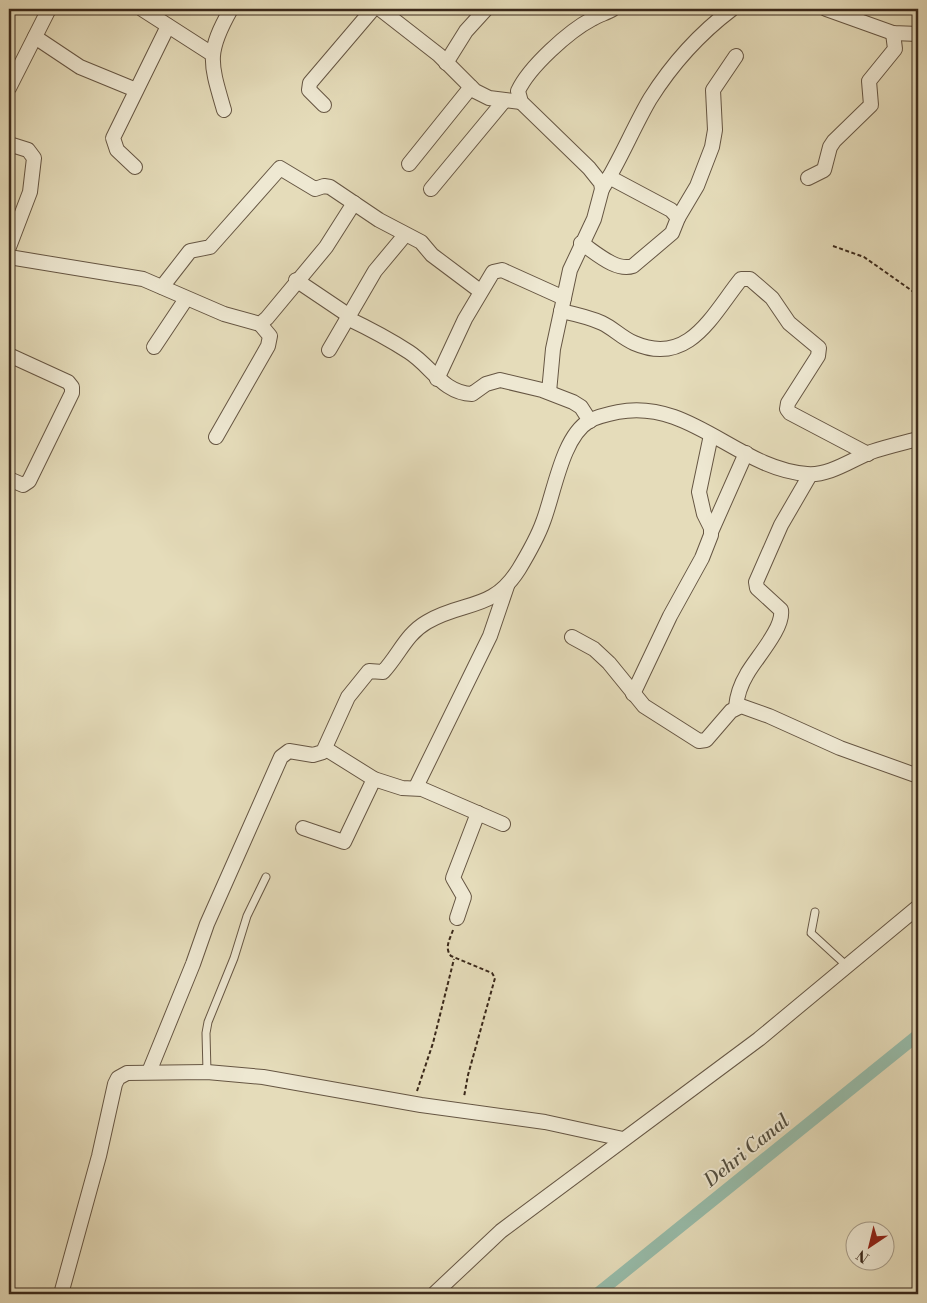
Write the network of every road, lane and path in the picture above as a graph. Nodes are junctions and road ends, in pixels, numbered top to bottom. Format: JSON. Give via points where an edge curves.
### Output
{"nodes":[{"id":1,"x":49,"y":9,"type":"edge"},
{"id":2,"x":142,"y":9,"type":"edge"},
{"id":3,"x":231,"y":9,"type":"edge"},
{"id":4,"x":373,"y":9,"type":"edge"},
{"id":5,"x":380,"y":9,"type":"edge"},
{"id":6,"x":486,"y":9,"type":"edge"},
{"id":7,"x":613,"y":9,"type":"edge"},
{"id":8,"x":732,"y":9,"type":"edge"},
{"id":9,"x":826,"y":9,"type":"edge"},
{"id":10,"x":168,"y":26,"type":"junction"},
{"id":11,"x":893,"y":32,"type":"junction"},
{"id":12,"x":918,"y":34,"type":"edge"},
{"id":13,"x":35,"y":37,"type":"junction"},
{"id":14,"x":212,"y":54,"type":"junction"},
{"id":15,"x":736,"y":56,"type":"dead end"},
{"id":16,"x":446,"y":63,"type":"junction"},
{"id":17,"x":9,"y":88,"type":"edge"},
{"id":18,"x":471,"y":88,"type":"junction"},
{"id":19,"x":136,"y":90,"type":"junction"},
{"id":20,"x":504,"y":101,"type":"junction"},
{"id":21,"x":521,"y":102,"type":"junction"},
{"id":22,"x":324,"y":105,"type":"dead end"},
{"id":23,"x":224,"y":110,"type":"dead end"},
{"id":24,"x":9,"y":144,"type":"edge"},
{"id":25,"x":409,"y":164,"type":"dead end"},
{"id":26,"x":135,"y":167,"type":"dead end"},
{"id":27,"x":609,"y":177,"type":"junction"},
{"id":28,"x":808,"y":178,"type":"dead end"},
{"id":29,"x":431,"y":189,"type":"dead end"},
{"id":30,"x":602,"y":190,"type":"junction"},
{"id":31,"x":354,"y":203,"type":"junction"},
{"id":32,"x":678,"y":218,"type":"junction"},
{"id":33,"x":406,"y":235,"type":"junction"},
{"id":34,"x":581,"y":243,"type":"junction"},
{"id":35,"x":833,"y":246,"type":"dead end"},
{"id":36,"x":9,"y":247,"type":"edge"},
{"id":37,"x":9,"y":257,"type":"edge"},
{"id":38,"x":296,"y":280,"type":"junction"},
{"id":39,"x":162,"y":287,"type":"junction"},
{"id":40,"x":480,"y":291,"type":"junction"},
{"id":41,"x":918,"y":295,"type":"edge"},
{"id":42,"x":186,"y":299,"type":"junction"},
{"id":43,"x":562,"y":304,"type":"junction"},
{"id":44,"x":348,"y":317,"type":"junction"},
{"id":45,"x":260,"y":324,"type":"junction"},
{"id":46,"x":154,"y":347,"type":"dead end"},
{"id":47,"x":328,"y":350,"type":"dead end"},
{"id":48,"x":9,"y":355,"type":"edge"},
{"id":49,"x":437,"y":379,"type":"junction"},
{"id":50,"x":549,"y":392,"type":"junction"},
{"id":51,"x":590,"y":421,"type":"junction"},
{"id":52,"x":711,"y":435,"type":"junction"},
{"id":53,"x":216,"y":437,"type":"dead end"},
{"id":54,"x":918,"y":439,"type":"edge"},
{"id":55,"x":746,"y":453,"type":"junction"},
{"id":56,"x":868,"y":454,"type":"junction"},
{"id":57,"x":810,"y":474,"type":"junction"},
{"id":58,"x":9,"y":479,"type":"edge"},
{"id":59,"x":711,"y":532,"type":"junction"},
{"id":60,"x":507,"y":586,"type":"junction"},
{"id":61,"x":572,"y":637,"type":"dead end"},
{"id":62,"x":633,"y":694,"type":"junction"},
{"id":63,"x":736,"y":707,"type":"junction"},
{"id":64,"x":326,"y":749,"type":"junction"},
{"id":65,"x":918,"y":776,"type":"edge"},
{"id":66,"x":374,"y":779,"type":"junction"},
{"id":67,"x":416,"y":787,"type":"junction"},
{"id":68,"x":478,"y":813,"type":"junction"},
{"id":69,"x":503,"y":824,"type":"dead end"},
{"id":70,"x":303,"y":828,"type":"dead end"},
{"id":71,"x":266,"y":877,"type":"dead end"},
{"id":72,"x":918,"y":907,"type":"edge"},
{"id":73,"x":815,"y":912,"type":"dead end"},
{"id":74,"x":457,"y":918,"type":"joint"},
{"id":75,"x":454,"y":958,"type":"junction"},
{"id":76,"x":848,"y":966,"type":"junction"},
{"id":77,"x":149,"y":1072,"type":"junction"},
{"id":78,"x":208,"y":1072,"type":"junction"},
{"id":79,"x":421,"y":1105,"type":"junction"},
{"id":80,"x":468,"y":1112,"type":"junction"},
{"id":81,"x":623,"y":1139,"type":"junction"},
{"id":82,"x":61,"y":1294,"type":"edge"},
{"id":83,"x":434,"y":1294,"type":"edge"}],
"edges":[{"from":1,"to":13,"type":"street"},
{"from":2,"to":10,"type":"street"},
{"from":3,"to":14,"type":"street","via":[[215,40]]},
{"from":4,"to":22,"type":"street","via":[[310,83],[309,90]]},
{"from":5,"to":16,"type":"street"},
{"from":6,"to":16,"type":"street","via":[[466,31]]},
{"from":7,"to":21,"type":"street","via":[[578,28],[542,61],[521,85],[518,97]]},
{"from":8,"to":27,"type":"street","via":[[705,30],[669,71],[650,99]]},
{"from":9,"to":11,"type":"street"},
{"from":10,"to":14,"type":"street"},
{"from":10,"to":19,"type":"street"},
{"from":11,"to":12,"type":"street"},
{"from":11,"to":28,"type":"street","via":[[895,49],[869,82],[871,105],[834,141],[824,170]]},
{"from":13,"to":17,"type":"street"},
{"from":13,"to":19,"type":"street","via":[[74,64]]},
{"from":14,"to":23,"type":"street"},
{"from":15,"to":32,"type":"street","via":[[713,90],[715,130],[712,148],[700,181]]},
{"from":16,"to":18,"type":"street"},
{"from":18,"to":20,"type":"street","via":[[489,98]]},
{"from":18,"to":25,"type":"street"},
{"from":19,"to":26,"type":"street","via":[[113,142],[116,150]]},
{"from":20,"to":21,"type":"street"},
{"from":20,"to":29,"type":"street"},
{"from":21,"to":30,"type":"street","via":[[589,168]]},
{"from":24,"to":36,"type":"street","via":[[28,150],[34,158],[30,192]]},
{"from":27,"to":30,"type":"street"},
{"from":27,"to":32,"type":"street","via":[[671,210]]},
{"from":30,"to":34,"type":"street","via":[[598,208]]},
{"from":31,"to":33,"type":"street"},
{"from":31,"to":38,"type":"street","via":[[326,246]]},
{"from":31,"to":39,"type":"street","via":[[330,187],[315,189],[278,169],[210,247],[190,251]]},
{"from":32,"to":34,"type":"street","via":[[672,233],[628,268]]},
{"from":33,"to":40,"type":"street","via":[[425,244],[432,256]]},
{"from":33,"to":44,"type":"street","via":[[375,271]]},
{"from":34,"to":43,"type":"street"},
{"from":35,"to":41,"type":"path","via":[[864,258]]},
{"from":37,"to":39,"type":"street","via":[[132,276]]},
{"from":38,"to":44,"type":"street"},
{"from":38,"to":45,"type":"street"},
{"from":39,"to":42,"type":"street"},
{"from":40,"to":43,"type":"street","via":[[493,272],[502,270]]},
{"from":40,"to":49,"type":"street"},
{"from":42,"to":45,"type":"street"},
{"from":42,"to":46,"type":"street"},
{"from":43,"to":50,"type":"street","via":[[550,365]]},
{"from":43,"to":56,"type":"street","via":[[636,344],[674,349],[702,328],[741,279],[750,279],[772,298],[789,323],[819,348],[818,356],[788,402],[790,413]]},
{"from":44,"to":47,"type":"street"},
{"from":44,"to":49,"type":"street","via":[[409,352]]},
{"from":45,"to":53,"type":"street","via":[[270,336],[268,346]]},
{"from":48,"to":58,"type":"street","via":[[68,382],[72,393],[29,481],[23,485]]},
{"from":49,"to":50,"type":"street","via":[[465,394],[500,380]]},
{"from":50,"to":51,"type":"street","via":[[581,407]]},
{"from":51,"to":52,"type":"street","via":[[621,412],[648,410],[675,416]]},
{"from":51,"to":60,"type":"street","via":[[570,444],[539,532]]},
{"from":52,"to":55,"type":"street"},
{"from":52,"to":59,"type":"street","via":[[699,492]]},
{"from":54,"to":56,"type":"street"},
{"from":55,"to":57,"type":"street","via":[[780,468]]},
{"from":55,"to":59,"type":"street"},
{"from":56,"to":57,"type":"street","via":[[828,471]]},
{"from":57,"to":63,"type":"street","via":[[781,525],[756,582],[757,588],[782,614],[776,630],[741,685]]},
{"from":59,"to":62,"type":"street","via":[[702,558]]},
{"from":60,"to":64,"type":"street","via":[[490,600],[428,622],[408,637],[383,672],[369,671],[348,697]]},
{"from":60,"to":67,"type":"street","via":[[490,636]]},
{"from":61,"to":62,"type":"street","via":[[601,655]]},
{"from":62,"to":63,"type":"street","via":[[650,711],[699,741],[706,740]]},
{"from":63,"to":65,"type":"street","via":[[755,711],[840,748]]},
{"from":64,"to":66,"type":"street"},
{"from":64,"to":77,"type":"street","via":[[313,755],[289,751],[276,766],[207,924]]},
{"from":66,"to":67,"type":"street","via":[[402,788]]},
{"from":66,"to":70,"type":"street","via":[[344,842]]},
{"from":67,"to":68,"type":"street"},
{"from":68,"to":69,"type":"street"},
{"from":68,"to":74,"type":"street","via":[[453,878],[464,897]]},
{"from":71,"to":78,"type":"lane","via":[[247,916],[208,1022]]},
{"from":72,"to":76,"type":"street"},
{"from":73,"to":76,"type":"lane","via":[[811,932]]},
{"from":74,"to":75,"type":"path","via":[[447,946],[447,952]]},
{"from":75,"to":79,"type":"path","via":[[433,1043],[419,1083],[417,1099]]},
{"from":75,"to":80,"type":"path","via":[[492,973],[495,978],[468,1075],[464,1102]]},
{"from":76,"to":81,"type":"street","via":[[759,1039]]},
{"from":77,"to":78,"type":"street"},
{"from":77,"to":82,"type":"street","via":[[121,1074],[115,1084]]},
{"from":78,"to":79,"type":"street","via":[[293,1081]]},
{"from":79,"to":80,"type":"street"},
{"from":80,"to":81,"type":"street","via":[[545,1122]]},
{"from":81,"to":83,"type":"street","via":[[501,1231]]}]}
